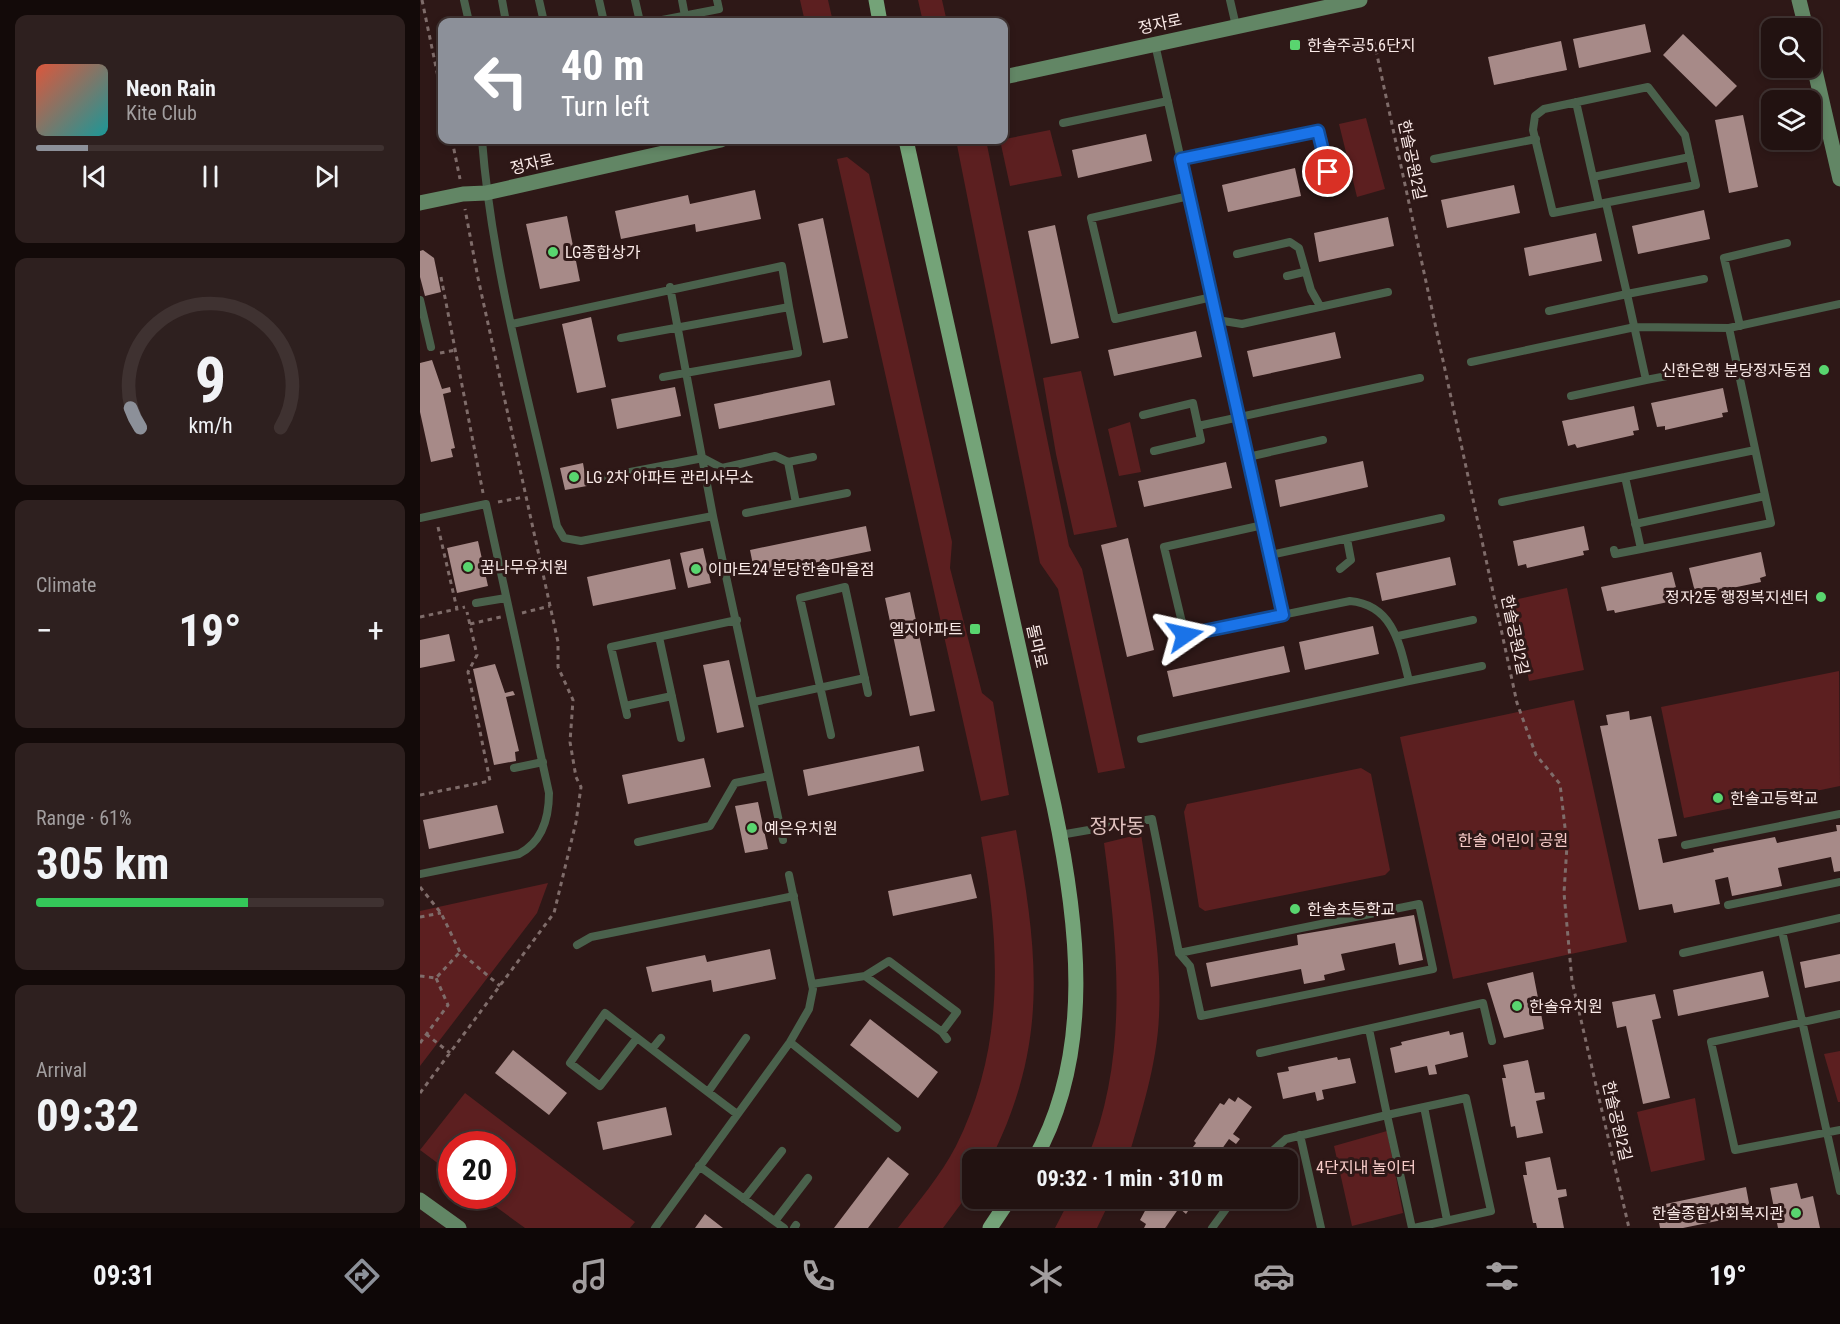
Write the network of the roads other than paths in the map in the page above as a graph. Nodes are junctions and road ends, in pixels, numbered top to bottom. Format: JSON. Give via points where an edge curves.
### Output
{"nodes":[{"id":1,"x":464,"y":0,"type":"edge"},
{"id":2,"x":502,"y":0,"type":"edge"},
{"id":3,"x":539,"y":0,"type":"edge"},
{"id":4,"x":599,"y":0,"type":"edge"},
{"id":5,"x":636,"y":0,"type":"edge"},
{"id":6,"x":682,"y":0,"type":"edge"},
{"id":7,"x":717,"y":0,"type":"edge"},
{"id":8,"x":876,"y":0,"type":"edge"},
{"id":9,"x":1230,"y":0,"type":"edge"},
{"id":10,"x":1360,"y":0,"type":"edge"},
{"id":11,"x":1799,"y":0,"type":"edge"},
{"id":12,"x":685,"y":16,"type":"junction"},
{"id":13,"x":467,"y":18,"type":"edge"},
{"id":14,"x":505,"y":18,"type":"edge"},
{"id":15,"x":543,"y":18,"type":"edge"},
{"id":16,"x":603,"y":18,"type":"edge"},
{"id":17,"x":639,"y":18,"type":"edge"},
{"id":18,"x":674,"y":18,"type":"edge"},
{"id":19,"x":879,"y":18,"type":"edge"},
{"id":20,"x":1804,"y":18,"type":"edge"},
{"id":21,"x":1236,"y":26,"type":"junction"},
{"id":22,"x":1155,"y":44,"type":"junction"},
{"id":23,"x":1008,"y":76,"type":"edge"},
{"id":24,"x":1817,"y":78,"type":"edge"},
{"id":25,"x":1168,"y":101,"type":"junction"},
{"id":26,"x":1576,"y":102,"type":"junction"},
{"id":27,"x":1063,"y":123,"type":"dead end"},
{"id":28,"x":1536,"y":139,"type":"junction"},
{"id":29,"x":482,"y":144,"type":"edge"},
{"id":30,"x":703,"y":144,"type":"edge"},
{"id":31,"x":907,"y":144,"type":"edge"},
{"id":32,"x":1690,"y":157,"type":"junction"},
{"id":33,"x":1181,"y":159,"type":"junction"},
{"id":34,"x":1434,"y":159,"type":"dead end"},
{"id":35,"x":1593,"y":177,"type":"junction"},
{"id":36,"x":1840,"y":179,"type":"edge"},
{"id":37,"x":486,"y":193,"type":"junction"},
{"id":38,"x":1332,"y":193,"type":"dead end"},
{"id":39,"x":1189,"y":196,"type":"junction"},
{"id":40,"x":420,"y":203,"type":"edge"},
{"id":41,"x":1603,"y":204,"type":"junction"},
{"id":42,"x":1787,"y":243,"type":"dead end"},
{"id":43,"x":1237,"y":254,"type":"dead end"},
{"id":44,"x":1304,"y":272,"type":"junction"},
{"id":45,"x":1287,"y":276,"type":"dead end"},
{"id":46,"x":1704,"y":279,"type":"dead end"},
{"id":47,"x":670,"y":287,"type":"junction"},
{"id":48,"x":1388,"y":292,"type":"dead end"},
{"id":49,"x":1627,"y":294,"type":"junction"},
{"id":50,"x":1212,"y":297,"type":"junction"},
{"id":51,"x":420,"y":300,"type":"edge"},
{"id":52,"x":1840,"y":304,"type":"edge"},
{"id":53,"x":1320,"y":306,"type":"junction"},
{"id":54,"x":789,"y":307,"type":"junction"},
{"id":55,"x":1549,"y":311,"type":"dead end"},
{"id":56,"x":1217,"y":320,"type":"junction"},
{"id":57,"x":512,"y":324,"type":"junction"},
{"id":58,"x":1740,"y":326,"type":"junction"},
{"id":59,"x":1635,"y":327,"type":"junction"},
{"id":60,"x":676,"y":328,"type":"junction"},
{"id":61,"x":1729,"y":328,"type":"junction"},
{"id":62,"x":621,"y":338,"type":"dead end"},
{"id":63,"x":431,"y":347,"type":"dead end"},
{"id":64,"x":1471,"y":362,"type":"dead end"},
{"id":65,"x":1702,"y":369,"type":"dead end"},
{"id":66,"x":686,"y":373,"type":"junction"},
{"id":67,"x":663,"y":377,"type":"dead end"},
{"id":68,"x":1420,"y":378,"type":"dead end"},
{"id":69,"x":1646,"y":380,"type":"junction"},
{"id":70,"x":1571,"y":396,"type":"dead end"},
{"id":71,"x":1143,"y":414,"type":"dead end"},
{"id":72,"x":1239,"y":418,"type":"junction"},
{"id":73,"x":1198,"y":426,"type":"junction"},
{"id":74,"x":1323,"y":440,"type":"dead end"},
{"id":75,"x":1755,"y":450,"type":"junction"},
{"id":76,"x":1154,"y":451,"type":"dead end"},
{"id":77,"x":813,"y":457,"type":"dead end"},
{"id":78,"x":1248,"y":457,"type":"junction"},
{"id":79,"x":703,"y":458,"type":"junction"},
{"id":80,"x":788,"y":462,"type":"junction"},
{"id":81,"x":1625,"y":477,"type":"junction"},
{"id":82,"x":594,"y":479,"type":"dead end"},
{"id":83,"x":847,"y":493,"type":"dead end"},
{"id":84,"x":1765,"y":496,"type":"junction"},
{"id":85,"x":1502,"y":502,"type":"dead end"},
{"id":86,"x":796,"y":503,"type":"junction"},
{"id":87,"x":746,"y":513,"type":"dead end"},
{"id":88,"x":713,"y":516,"type":"junction"},
{"id":89,"x":420,"y":518,"type":"edge"},
{"id":90,"x":1441,"y":518,"type":"dead end"},
{"id":91,"x":1635,"y":524,"type":"junction"},
{"id":92,"x":1263,"y":525,"type":"junction"},
{"id":93,"x":1347,"y":539,"type":"junction"},
{"id":94,"x":1641,"y":549,"type":"junction"},
{"id":95,"x":1614,"y":550,"type":"dead end"},
{"id":96,"x":1270,"y":555,"type":"junction"},
{"id":97,"x":1340,"y":569,"type":"dead end"},
{"id":98,"x":506,"y":597,"type":"junction"},
{"id":99,"x":476,"y":603,"type":"dead end"},
{"id":100,"x":1283,"y":615,"type":"junction"},
{"id":101,"x":737,"y":620,"type":"junction"},
{"id":102,"x":1473,"y":621,"type":"dead end"},
{"id":103,"x":1398,"y":636,"type":"junction"},
{"id":104,"x":658,"y":637,"type":"junction"},
{"id":105,"x":1482,"y":666,"type":"dead end"},
{"id":106,"x":864,"y":678,"type":"junction"},
{"id":107,"x":1409,"y":681,"type":"junction"},
{"id":108,"x":819,"y":688,"type":"junction"},
{"id":109,"x":868,"y":693,"type":"dead end"},
{"id":110,"x":672,"y":696,"type":"junction"},
{"id":111,"x":754,"y":702,"type":"junction"},
{"id":112,"x":831,"y":735,"type":"dead end"},
{"id":113,"x":681,"y":738,"type":"dead end"},
{"id":114,"x":1141,"y":739,"type":"dead end"},
{"id":115,"x":543,"y":762,"type":"junction"},
{"id":116,"x":514,"y":768,"type":"dead end"},
{"id":117,"x":769,"y":776,"type":"junction"},
{"id":118,"x":1840,"y":814,"type":"edge"},
{"id":119,"x":1060,"y":835,"type":"junction"},
{"id":120,"x":783,"y":840,"type":"dead end"},
{"id":121,"x":638,"y":842,"type":"dead end"},
{"id":122,"x":1684,"y":845,"type":"dead end"},
{"id":123,"x":420,"y":874,"type":"edge"},
{"id":124,"x":789,"y":875,"type":"dead end"},
{"id":125,"x":1840,"y":882,"type":"edge"},
{"id":126,"x":794,"y":896,"type":"junction"},
{"id":127,"x":1728,"y":905,"type":"dead end"},
{"id":128,"x":1840,"y":918,"type":"edge"},
{"id":129,"x":1782,"y":931,"type":"junction"},
{"id":130,"x":577,"y":945,"type":"dead end"},
{"id":131,"x":1179,"y":953,"type":"junction"},
{"id":132,"x":1683,"y":953,"type":"dead end"},
{"id":133,"x":865,"y":976,"type":"junction"},
{"id":134,"x":812,"y":984,"type":"junction"},
{"id":135,"x":1840,"y":1014,"type":"edge"},
{"id":136,"x":1802,"y":1022,"type":"junction"},
{"id":137,"x":1369,"y":1029,"type":"junction"},
{"id":138,"x":637,"y":1038,"type":"junction"},
{"id":139,"x":661,"y":1038,"type":"dead end"},
{"id":140,"x":746,"y":1038,"type":"dead end"},
{"id":141,"x":1492,"y":1041,"type":"dead end"},
{"id":142,"x":790,"y":1042,"type":"junction"},
{"id":143,"x":652,"y":1049,"type":"junction"},
{"id":144,"x":1260,"y":1053,"type":"dead end"},
{"id":145,"x":708,"y":1092,"type":"junction"},
{"id":146,"x":1424,"y":1107,"type":"junction"},
{"id":147,"x":737,"y":1114,"type":"junction"},
{"id":148,"x":1388,"y":1115,"type":"junction"},
{"id":149,"x":897,"y":1128,"type":"dead end"},
{"id":150,"x":1840,"y":1130,"type":"edge"},
{"id":151,"x":1827,"y":1133,"type":"junction"},
{"id":152,"x":1300,"y":1135,"type":"junction"},
{"id":153,"x":1039,"y":1149,"type":"edge"},
{"id":154,"x":1273,"y":1149,"type":"edge"},
{"id":155,"x":782,"y":1151,"type":"dead end"},
{"id":156,"x":699,"y":1166,"type":"junction"},
{"id":157,"x":808,"y":1178,"type":"dead end"},
{"id":158,"x":1840,"y":1191,"type":"edge"},
{"id":159,"x":744,"y":1199,"type":"junction"},
{"id":160,"x":420,"y":1200,"type":"edge"},
{"id":161,"x":1003,"y":1209,"type":"edge"},
{"id":162,"x":1225,"y":1209,"type":"edge"},
{"id":163,"x":1447,"y":1220,"type":"junction"},
{"id":164,"x":775,"y":1221,"type":"junction"},
{"id":165,"x":459,"y":1228,"type":"edge"},
{"id":166,"x":655,"y":1228,"type":"edge"},
{"id":167,"x":784,"y":1228,"type":"edge"},
{"id":168,"x":990,"y":1228,"type":"edge"},
{"id":169,"x":1212,"y":1228,"type":"edge"},
{"id":170,"x":1321,"y":1228,"type":"edge"},
{"id":171,"x":1413,"y":1228,"type":"edge"}],
"edges":[{"from":1,"to":13,"type":"lane"},
{"from":2,"to":14,"type":"lane"},
{"from":3,"to":15,"type":"lane"},
{"from":4,"to":16,"type":"lane"},
{"from":5,"to":17,"type":"lane"},
{"from":6,"to":12,"type":"lane"},
{"from":7,"to":12,"type":"lane","via":[[719,9]]},
{"from":8,"to":19,"type":"main road"},
{"from":9,"to":21,"type":"lane"},
{"from":10,"to":21,"type":"street","name":"정자로"},
{"from":11,"to":20,"type":"street"},
{"from":12,"to":18,"type":"lane"},
{"from":21,"to":22,"type":"street","name":"정자로"},
{"from":22,"to":23,"type":"street","name":"정자로"},
{"from":22,"to":25,"type":"lane"},
{"from":24,"to":36,"type":"street"},
{"from":25,"to":27,"type":"lane"},
{"from":25,"to":33,"type":"lane"},
{"from":26,"to":28,"type":"lane","via":[[1539,111],[1532,122]]},
{"from":26,"to":32,"type":"lane","via":[[1648,87],[1685,135]]},
{"from":26,"to":35,"type":"lane"},
{"from":28,"to":34,"type":"lane"},
{"from":28,"to":41,"type":"lane","via":[[1553,213]]},
{"from":29,"to":37,"type":"lane"},
{"from":30,"to":37,"type":"street","name":"정자로"},
{"from":31,"to":119,"type":"main road","name":"돌마로"},
{"from":32,"to":35,"type":"lane"},
{"from":32,"to":41,"type":"lane","via":[[1696,184]]},
{"from":33,"to":38,"type":"lane","via":[[1318,131]]},
{"from":33,"to":39,"type":"lane"},
{"from":35,"to":41,"type":"lane"},
{"from":37,"to":40,"type":"street","name":"정자로"},
{"from":37,"to":57,"type":"lane"},
{"from":39,"to":50,"type":"lane"},
{"from":39,"to":50,"type":"lane","via":[[1091,218],[1115,319]]},
{"from":41,"to":49,"type":"lane"},
{"from":42,"to":58,"type":"lane","via":[[1724,258]]},
{"from":43,"to":44,"type":"lane","via":[[1290,242],[1299,248]]},
{"from":44,"to":45,"type":"lane"},
{"from":44,"to":53,"type":"lane"},
{"from":46,"to":49,"type":"lane"},
{"from":47,"to":54,"type":"lane","via":[[782,266]]},
{"from":47,"to":57,"type":"lane"},
{"from":47,"to":60,"type":"lane"},
{"from":48,"to":53,"type":"lane"},
{"from":49,"to":55,"type":"lane"},
{"from":49,"to":59,"type":"lane"},
{"from":50,"to":56,"type":"lane"},
{"from":51,"to":63,"type":"lane"},
{"from":52,"to":58,"type":"lane"},
{"from":53,"to":56,"type":"lane","via":[[1242,324]]},
{"from":54,"to":60,"type":"lane"},
{"from":54,"to":66,"type":"lane","via":[[798,353]]},
{"from":56,"to":72,"type":"lane"},
{"from":57,"to":88,"type":"lane","via":[[557,525],[564,538],[581,541]]},
{"from":58,"to":61,"type":"lane"},
{"from":59,"to":61,"type":"lane"},
{"from":59,"to":64,"type":"lane"},
{"from":59,"to":69,"type":"lane"},
{"from":60,"to":62,"type":"lane"},
{"from":60,"to":66,"type":"lane"},
{"from":61,"to":75,"type":"lane"},
{"from":65,"to":69,"type":"lane"},
{"from":66,"to":67,"type":"lane"},
{"from":66,"to":79,"type":"lane"},
{"from":68,"to":72,"type":"lane"},
{"from":69,"to":70,"type":"lane"},
{"from":71,"to":73,"type":"lane","via":[[1193,403]]},
{"from":72,"to":73,"type":"lane"},
{"from":72,"to":78,"type":"lane"},
{"from":73,"to":76,"type":"lane","via":[[1201,440]]},
{"from":74,"to":78,"type":"lane"},
{"from":75,"to":81,"type":"lane"},
{"from":75,"to":84,"type":"lane"},
{"from":77,"to":80,"type":"lane"},
{"from":78,"to":92,"type":"lane"},
{"from":79,"to":80,"type":"lane","via":[[722,468],[775,456]]},
{"from":79,"to":82,"type":"lane"},
{"from":79,"to":88,"type":"lane"},
{"from":80,"to":86,"type":"lane"},
{"from":81,"to":85,"type":"lane"},
{"from":81,"to":91,"type":"lane"},
{"from":83,"to":86,"type":"lane"},
{"from":84,"to":91,"type":"lane"},
{"from":84,"to":94,"type":"lane","via":[[1771,523]]},
{"from":86,"to":87,"type":"lane"},
{"from":88,"to":101,"type":"lane"},
{"from":89,"to":98,"type":"lane","via":[[486,504]]},
{"from":90,"to":93,"type":"lane"},
{"from":91,"to":94,"type":"lane"},
{"from":92,"to":96,"type":"lane"},
{"from":92,"to":100,"type":"lane","via":[[1164,547],[1185,635]]},
{"from":93,"to":96,"type":"lane"},
{"from":93,"to":97,"type":"lane","via":[[1351,560]]},
{"from":94,"to":95,"type":"lane","via":[[1615,554]]},
{"from":96,"to":100,"type":"lane"},
{"from":98,"to":99,"type":"lane"},
{"from":98,"to":115,"type":"lane"},
{"from":100,"to":103,"type":"lane","via":[[1362,602],[1382,614]]},
{"from":101,"to":104,"type":"lane"},
{"from":101,"to":111,"type":"lane"},
{"from":102,"to":103,"type":"lane"},
{"from":103,"to":107,"type":"lane"},
{"from":104,"to":110,"type":"lane"},
{"from":104,"to":110,"type":"lane","via":[[611,647],[626,711]]},
{"from":105,"to":107,"type":"lane"},
{"from":106,"to":108,"type":"lane"},
{"from":106,"to":108,"type":"lane","via":[[845,587],[800,598]]},
{"from":106,"to":109,"type":"lane"},
{"from":107,"to":114,"type":"lane"},
{"from":108,"to":111,"type":"lane"},
{"from":108,"to":112,"type":"lane"},
{"from":110,"to":113,"type":"lane"},
{"from":111,"to":117,"type":"lane"},
{"from":115,"to":116,"type":"lane"},
{"from":115,"to":123,"type":"lane","via":[[549,808],[545,824],[530,848],[519,854]]},
{"from":117,"to":120,"type":"lane"},
{"from":117,"to":121,"type":"lane","via":[[735,783],[710,826]]},
{"from":118,"to":122,"type":"lane"},
{"from":119,"to":131,"type":"lane","via":[[1152,819]]},
{"from":119,"to":153,"type":"main road","name":"돌마로","via":[[1073,925],[1074,1025],[1062,1094]]},
{"from":124,"to":126,"type":"lane"},
{"from":125,"to":127,"type":"lane"},
{"from":126,"to":130,"type":"lane","via":[[591,937]]},
{"from":126,"to":134,"type":"lane"},
{"from":128,"to":129,"type":"lane"},
{"from":129,"to":132,"type":"lane"},
{"from":129,"to":136,"type":"lane"},
{"from":131,"to":131,"type":"lane","via":[[1190,966],[1201,1016],[1432,969],[1419,904]]},
{"from":133,"to":133,"type":"lane","via":[[944,1036],[957,1012],[889,961]]},
{"from":133,"to":134,"type":"lane"},
{"from":134,"to":142,"type":"lane","via":[[809,1010]]},
{"from":135,"to":136,"type":"lane"},
{"from":136,"to":151,"type":"lane"},
{"from":136,"to":151,"type":"lane","via":[[1711,1042],[1736,1150]]},
{"from":137,"to":141,"type":"lane","via":[[1483,1002]]},
{"from":137,"to":144,"type":"lane"},
{"from":137,"to":148,"type":"lane"},
{"from":138,"to":138,"type":"lane","via":[[605,1013],[570,1063],[600,1086]]},
{"from":138,"to":143,"type":"lane"},
{"from":139,"to":143,"type":"lane"},
{"from":140,"to":145,"type":"lane"},
{"from":142,"to":147,"type":"lane"},
{"from":142,"to":149,"type":"lane"},
{"from":143,"to":145,"type":"lane"},
{"from":145,"to":147,"type":"lane"},
{"from":146,"to":148,"type":"lane"},
{"from":146,"to":163,"type":"lane"},
{"from":146,"to":163,"type":"lane","via":[[1466,1098],[1491,1211]]},
{"from":147,"to":156,"type":"lane"},
{"from":148,"to":152,"type":"lane"},
{"from":148,"to":171,"type":"lane"},
{"from":150,"to":151,"type":"lane"},
{"from":151,"to":158,"type":"lane"},
{"from":152,"to":154,"type":"lane"},
{"from":152,"to":170,"type":"lane"},
{"from":155,"to":159,"type":"lane"},
{"from":156,"to":159,"type":"lane"},
{"from":156,"to":166,"type":"lane"},
{"from":157,"to":164,"type":"lane"},
{"from":159,"to":164,"type":"lane"},
{"from":160,"to":165,"type":"street"},
{"from":161,"to":168,"type":"main road"},
{"from":162,"to":169,"type":"lane"},
{"from":163,"to":171,"type":"lane"},
{"from":164,"to":167,"type":"lane"}]}
